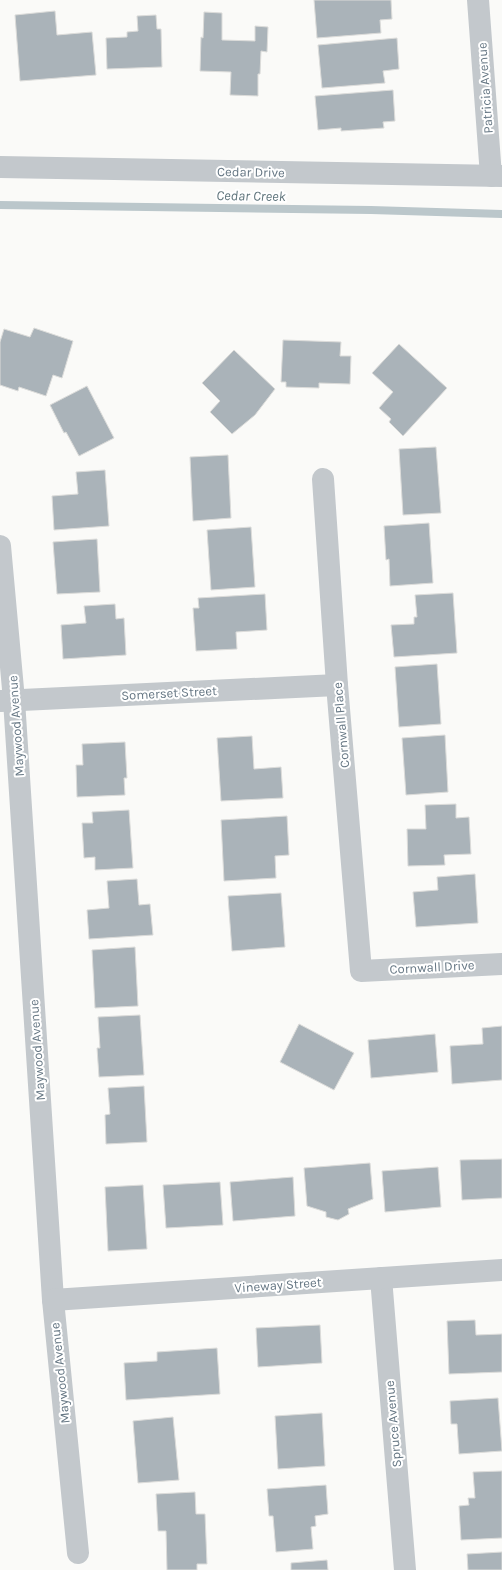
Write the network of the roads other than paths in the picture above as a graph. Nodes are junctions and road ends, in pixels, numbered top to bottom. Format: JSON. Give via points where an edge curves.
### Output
{"nodes":[{"id":1,"x":478,"y":0,"type":"edge"},
{"id":2,"x":0,"y":167,"type":"edge"},
{"id":3,"x":496,"y":176,"type":"edge"},
{"id":4,"x":323,"y":479,"type":"dead end"},
{"id":5,"x":0,"y":546,"type":"edge"},
{"id":6,"x":337,"y":684,"type":"junction"},
{"id":7,"x":7,"y":701,"type":"edge"},
{"id":8,"x":502,"y":964,"type":"edge"},
{"id":9,"x":361,"y":971,"type":"joint"},
{"id":10,"x":502,"y":1270,"type":"edge"},
{"id":11,"x":381,"y":1278,"type":"junction"},
{"id":12,"x":53,"y":1300,"type":"junction"},
{"id":13,"x":78,"y":1553,"type":"dead end"},
{"id":14,"x":404,"y":1570,"type":"edge"}],
"edges":[{"from":1,"to":3,"type":"street","name":"Patricia Avenue"},
{"from":2,"to":3,"type":"street","name":"Cedar Drive"},
{"from":4,"to":6,"type":"street","name":"Cornwall Place"},
{"from":5,"to":7,"type":"street","name":"Maywood Avenue"},
{"from":6,"to":7,"type":"street","name":"Somerset Street"},
{"from":6,"to":9,"type":"street","name":"Cornwall Place"},
{"from":7,"to":12,"type":"street","name":"Maywood Avenue"},
{"from":8,"to":9,"type":"street","name":"Cornwall Drive"},
{"from":10,"to":11,"type":"street","name":"Vineway Street"},
{"from":11,"to":12,"type":"street","name":"Vineway Street"},
{"from":11,"to":14,"type":"street","name":"Spruce Avenue"},
{"from":12,"to":13,"type":"street","name":"Maywood Avenue"}]}
